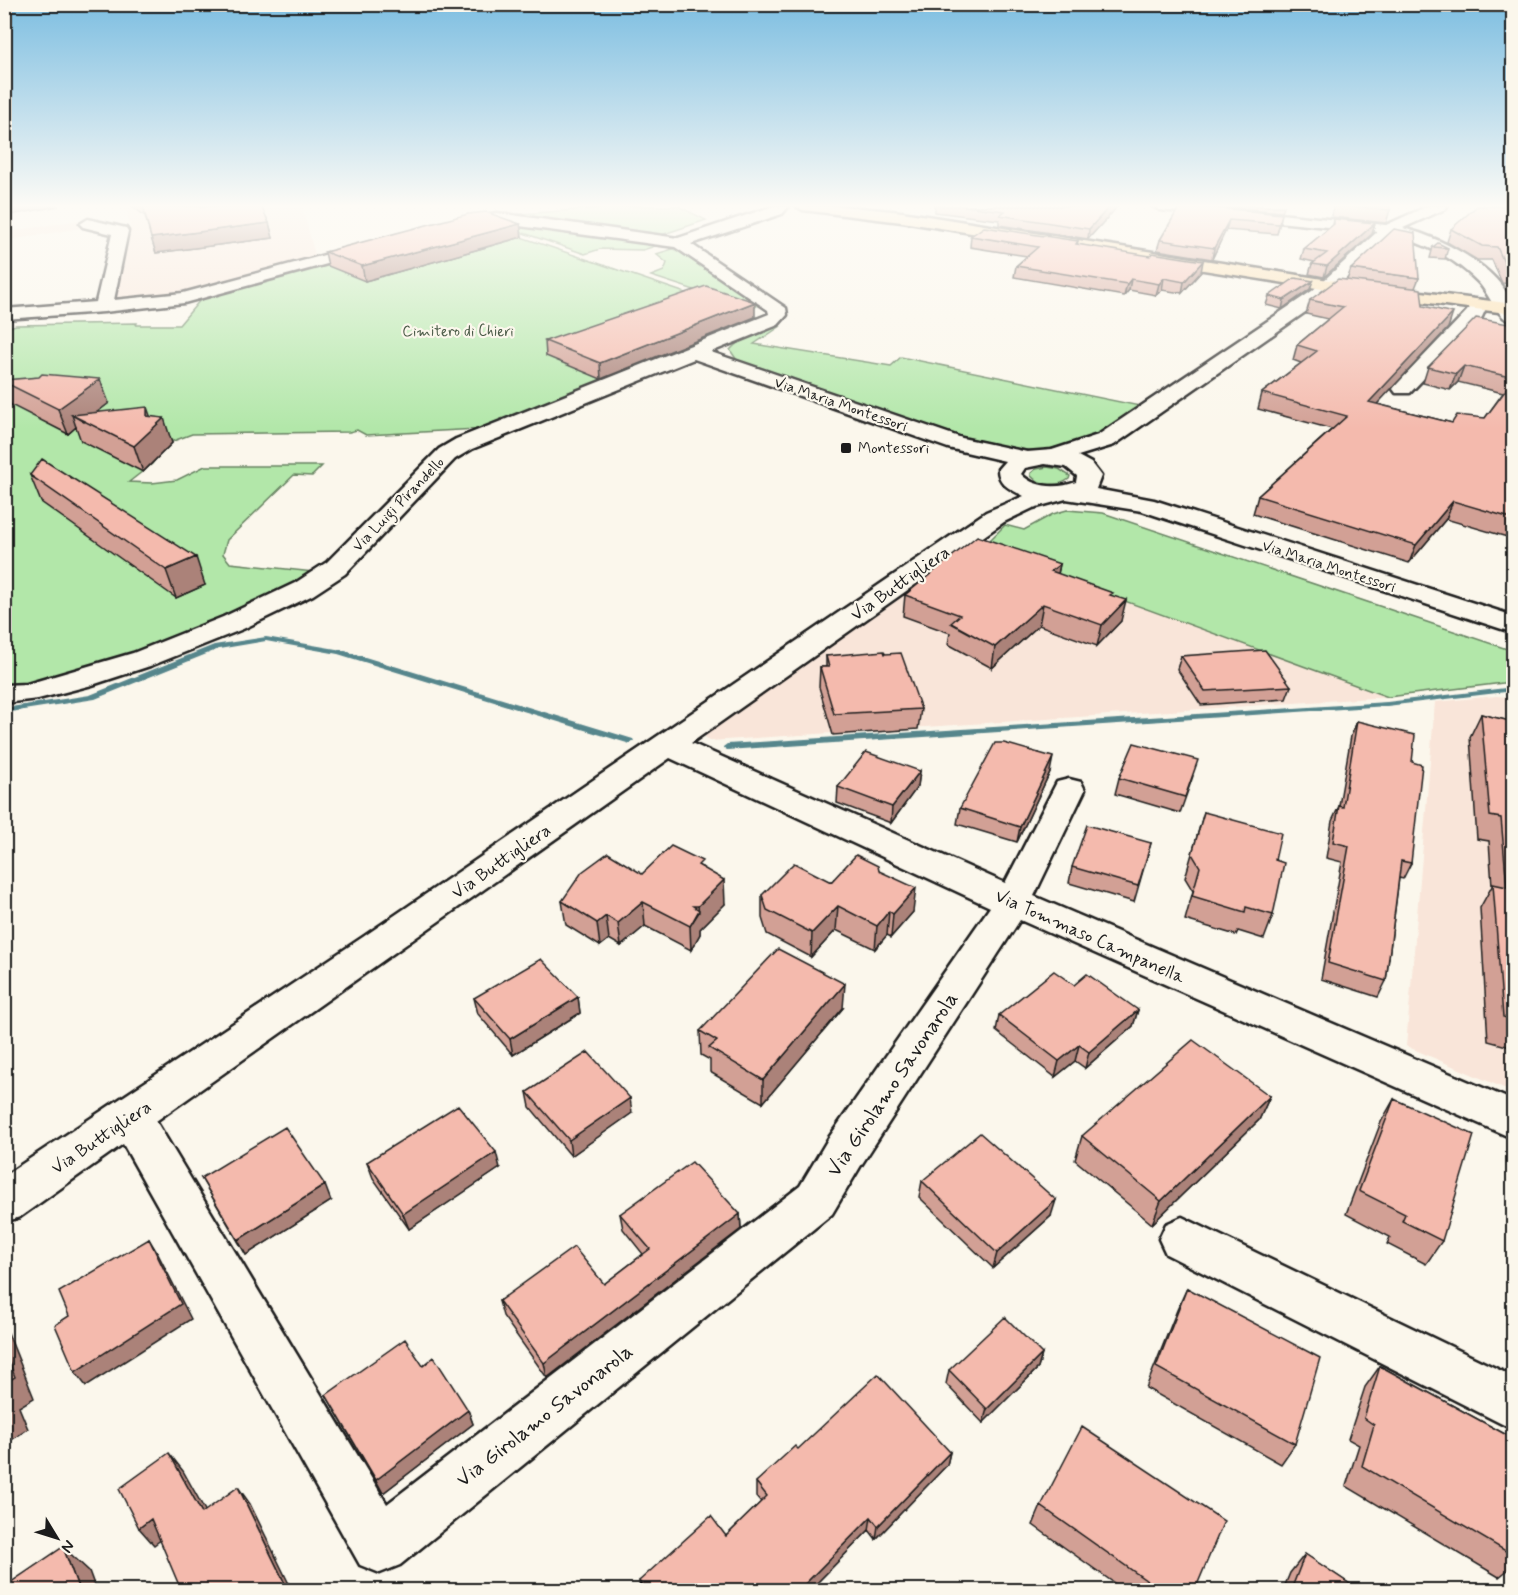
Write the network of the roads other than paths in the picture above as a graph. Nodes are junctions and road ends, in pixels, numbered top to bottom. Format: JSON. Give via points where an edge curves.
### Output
{"nodes":[{"id":1,"x":110,"y":280,"type":"edge"},
{"id":2,"x":248,"y":280,"type":"edge"},
{"id":3,"x":736,"y":280,"type":"edge"},
{"id":4,"x":1301,"y":280,"type":"edge"},
{"id":5,"x":1334,"y":280,"type":"edge"},
{"id":6,"x":1483,"y":280,"type":"edge"},
{"id":7,"x":1329,"y":285,"type":"junction"},
{"id":8,"x":1478,"y":306,"type":"junction"},
{"id":9,"x":104,"y":307,"type":"junction"},
{"id":10,"x":1510,"y":312,"type":"edge"},
{"id":11,"x":4,"y":314,"type":"edge"},
{"id":12,"x":725,"y":340,"type":"junction"},
{"id":13,"x":695,"y":352,"type":"junction"},
{"id":14,"x":727,"y":365,"type":"junction"},
{"id":15,"x":651,"y":369,"type":"junction"},
{"id":16,"x":1403,"y":389,"type":"edge"},
{"id":17,"x":1106,"y":440,"type":"junction"},
{"id":18,"x":956,"y":443,"type":"junction"},
{"id":19,"x":1038,"y":458,"type":"junction"},
{"id":20,"x":1087,"y":473,"type":"junction"},
{"id":21,"x":1011,"y":478,"type":"junction"},
{"id":22,"x":1065,"y":493,"type":"junction"},
{"id":23,"x":1146,"y":505,"type":"junction"},
{"id":24,"x":995,"y":517,"type":"junction"},
{"id":25,"x":1514,"y":625,"type":"edge"},
{"id":26,"x":4,"y":694,"type":"edge"},
{"id":27,"x":668,"y":745,"type":"junction"},
{"id":28,"x":1069,"y":790,"type":"dead end"},
{"id":29,"x":1013,"y":902,"type":"junction"},
{"id":30,"x":130,"y":1117,"type":"junction"},
{"id":31,"x":1514,"y":1121,"type":"edge"},
{"id":32,"x":4,"y":1202,"type":"edge"},
{"id":33,"x":1182,"y":1239,"type":"dead end"},
{"id":34,"x":1514,"y":1404,"type":"edge"}],
"edges":[{"from":1,"to":9,"type":"street"},
{"from":2,"to":9,"type":"street","via":[[184,298]]},
{"from":3,"to":12,"type":"street","name":"Via Luigi Pirandello","via":[[777,308],[778,315]]},
{"from":4,"to":7,"type":"main road"},
{"from":5,"to":7,"type":"street"},
{"from":6,"to":10,"type":"street"},
{"from":7,"to":8,"type":"main road"},
{"from":7,"to":17,"type":"street"},
{"from":8,"to":10,"type":"main road"},
{"from":8,"to":16,"type":"street","via":[[1476,313]]},
{"from":9,"to":11,"type":"street"},
{"from":12,"to":13,"type":"street","name":"Via Luigi Pirandello"},
{"from":12,"to":14,"type":"street","via":[[721,353]]},
{"from":13,"to":14,"type":"street","name":"Via Maria Montessori"},
{"from":13,"to":15,"type":"street","name":"Via Luigi Pirandello"},
{"from":14,"to":15,"type":"street","name":"Via Maria Montessori"},
{"from":14,"to":18,"type":"street","name":"Via Maria Montessori"},
{"from":15,"to":26,"type":"street","name":"Via Luigi Pirandello","via":[[486,434],[447,454],[336,568],[304,589],[143,659],[27,693]]},
{"from":17,"to":19,"type":"street"},
{"from":17,"to":20,"type":"street"},
{"from":18,"to":19,"type":"street","name":"Via Maria Montessori"},
{"from":18,"to":21,"type":"street","name":"Via Maria Montessori"},
{"from":19,"to":20,"type":"street","name":"Via Maria Montessori","via":[[1070,462]]},
{"from":19,"to":21,"type":"street","via":[[1013,465]]},
{"from":20,"to":22,"type":"street","via":[[1086,486]]},
{"from":20,"to":23,"type":"street","name":"Via Maria Montessori"},
{"from":21,"to":22,"type":"street","name":"Via Maria Montessori","via":[[1033,491]]},
{"from":21,"to":24,"type":"street","name":"Via Buttigliera"},
{"from":22,"to":23,"type":"street","name":"Via Maria Montessori"},
{"from":22,"to":24,"type":"street","name":"Via Buttigliera","via":[[1025,503]]},
{"from":23,"to":25,"type":"street","name":"Via Maria Montessori"},
{"from":24,"to":27,"type":"street","name":"Via Buttigliera"},
{"from":27,"to":29,"type":"street","name":"Via Tommaso Campanella"},
{"from":27,"to":30,"type":"street","name":"Via Buttigliera"},
{"from":28,"to":29,"type":"street"},
{"from":29,"to":30,"type":"street","name":"Via Girolamo Savonarola","via":[[816,1200],[380,1545]]},
{"from":29,"to":31,"type":"street","name":"Via Tommaso Campanella"},
{"from":30,"to":32,"type":"street","name":"Via Buttigliera"},
{"from":33,"to":34,"type":"street"}]}
